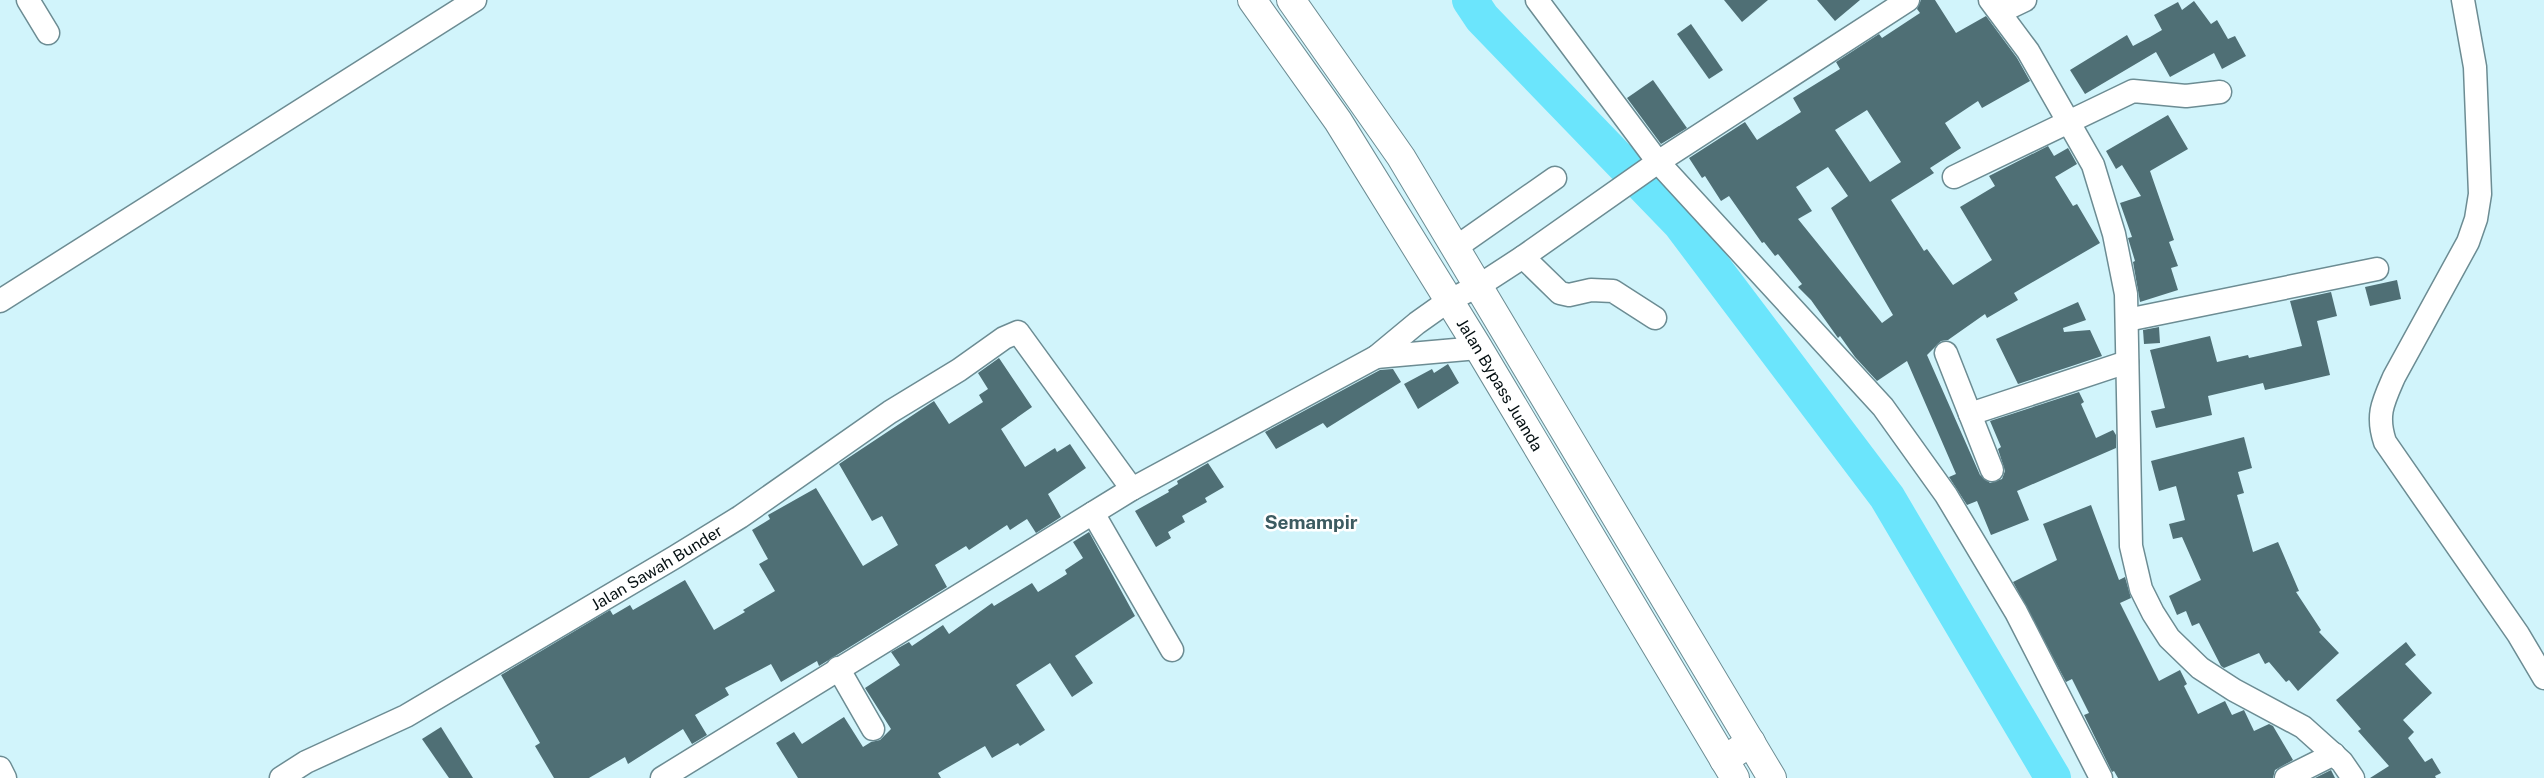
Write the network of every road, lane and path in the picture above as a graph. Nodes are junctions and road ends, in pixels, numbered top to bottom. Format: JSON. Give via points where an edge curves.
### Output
{"nodes":[{"id":1,"x":28,"y":0,"type":"edge"},
{"id":2,"x":475,"y":0,"type":"edge"},
{"id":3,"x":1252,"y":0,"type":"edge"},
{"id":4,"x":1291,"y":0,"type":"edge"},
{"id":5,"x":1537,"y":0,"type":"edge"},
{"id":6,"x":1908,"y":0,"type":"edge"},
{"id":7,"x":2025,"y":0,"type":"edge"},
{"id":8,"x":2463,"y":0,"type":"edge"},
{"id":9,"x":1995,"y":6,"type":"edge"},
{"id":10,"x":48,"y":33,"type":"dead end"},
{"id":11,"x":2220,"y":92,"type":"dead end"},
{"id":12,"x":2067,"y":121,"type":"junction"},
{"id":13,"x":1653,"y":165,"type":"junction"},
{"id":14,"x":1954,"y":177,"type":"dead end"},
{"id":15,"x":1555,"y":178,"type":"dead end"},
{"id":16,"x":1455,"y":248,"type":"junction"},
{"id":17,"x":1523,"y":257,"type":"junction"},
{"id":18,"x":2377,"y":269,"type":"dead end"},
{"id":19,"x":1480,"y":285,"type":"junction"},
{"id":20,"x":0,"y":301,"type":"edge"},
{"id":21,"x":1448,"y":301,"type":"junction"},
{"id":22,"x":1655,"y":318,"type":"dead end"},
{"id":23,"x":2127,"y":320,"type":"junction"},
{"id":24,"x":1478,"y":348,"type":"junction"},
{"id":25,"x":1946,"y":353,"type":"dead end"},
{"id":26,"x":1376,"y":358,"type":"junction"},
{"id":27,"x":2127,"y":362,"type":"junction"},
{"id":28,"x":1970,"y":414,"type":"junction"},
{"id":29,"x":1992,"y":470,"type":"dead end"},
{"id":30,"x":1132,"y":489,"type":"junction"},
{"id":31,"x":1093,"y":513,"type":"junction"},
{"id":32,"x":1172,"y":650,"type":"dead end"},
{"id":33,"x":838,"y":668,"type":"junction"},
{"id":34,"x":2544,"y":678,"type":"edge"},
{"id":35,"x":873,"y":730,"type":"dead end"},
{"id":36,"x":1751,"y":742,"type":"junction"},
{"id":37,"x":2334,"y":754,"type":"junction"},
{"id":38,"x":0,"y":768,"type":"edge"},
{"id":39,"x":1729,"y":769,"type":"edge"},
{"id":40,"x":5,"y":778,"type":"edge"},
{"id":41,"x":280,"y":778,"type":"edge"},
{"id":42,"x":662,"y":778,"type":"edge"},
{"id":43,"x":1772,"y":778,"type":"edge"},
{"id":44,"x":2100,"y":778,"type":"edge"},
{"id":45,"x":2286,"y":778,"type":"edge"},
{"id":46,"x":2353,"y":778,"type":"edge"}],
"edges":[{"from":1,"to":10,"type":"street"},
{"from":2,"to":20,"type":"street"},
{"from":3,"to":21,"type":"main road","name":"Jalan Bypass Juanda","via":[[1338,121]]},
{"from":4,"to":16,"type":"main road","name":"Jalan Bypass Juanda","via":[[1401,157]]},
{"from":5,"to":13,"type":"street"},
{"from":6,"to":13,"type":"street"},
{"from":7,"to":9,"type":"street"},
{"from":8,"to":34,"type":"street","via":[[2474,68],[2478,207],[2468,242],[2394,377],[2384,400],[2379,425],[2385,442],[2518,634]]},
{"from":9,"to":12,"type":"street","via":[[2028,51]]},
{"from":11,"to":12,"type":"street","via":[[2186,96],[2133,91]]},
{"from":12,"to":14,"type":"street"},
{"from":12,"to":23,"type":"street","via":[[2093,165],[2114,234],[2126,294]]},
{"from":13,"to":17,"type":"street"},
{"from":13,"to":44,"type":"street","via":[[1883,407],[1912,446],[1946,495],[2016,612]]},
{"from":15,"to":16,"type":"street"},
{"from":16,"to":19,"type":"main road","name":"Jalan Bypass Juanda"},
{"from":17,"to":19,"type":"street"},
{"from":17,"to":22,"type":"street","via":[[1560,293],[1613,291]]},
{"from":18,"to":23,"type":"street"},
{"from":19,"to":21,"type":"street"},
{"from":19,"to":36,"type":"main road","name":"Jalan Bypass Juanda"},
{"from":21,"to":24,"type":"main road","name":"Jalan Bypass Juanda"},
{"from":21,"to":26,"type":"street"},
{"from":23,"to":27,"type":"street"},
{"from":24,"to":26,"type":"street"},
{"from":24,"to":39,"type":"main road","name":"Jalan Bypass Juanda"},
{"from":25,"to":28,"type":"street"},
{"from":26,"to":30,"type":"street"},
{"from":27,"to":28,"type":"street"},
{"from":27,"to":37,"type":"street","via":[[2131,546],[2141,589],[2152,613],[2169,638],[2200,668],[2303,727]]},
{"from":28,"to":29,"type":"street"},
{"from":30,"to":31,"type":"street"},
{"from":30,"to":41,"type":"street","name":"Jalan Sawah Bunder","via":[[1018,332],[890,412],[748,512],[675,557],[406,716],[306,762]]},
{"from":31,"to":32,"type":"street"},
{"from":31,"to":33,"type":"street"},
{"from":33,"to":35,"type":"street"},
{"from":33,"to":42,"type":"street"},
{"from":36,"to":39,"type":"main road"},
{"from":36,"to":43,"type":"main road","name":"Jalan Bypass Juanda"},
{"from":37,"to":45,"type":"street"},
{"from":37,"to":46,"type":"street"},
{"from":38,"to":40,"type":"street"}]}
